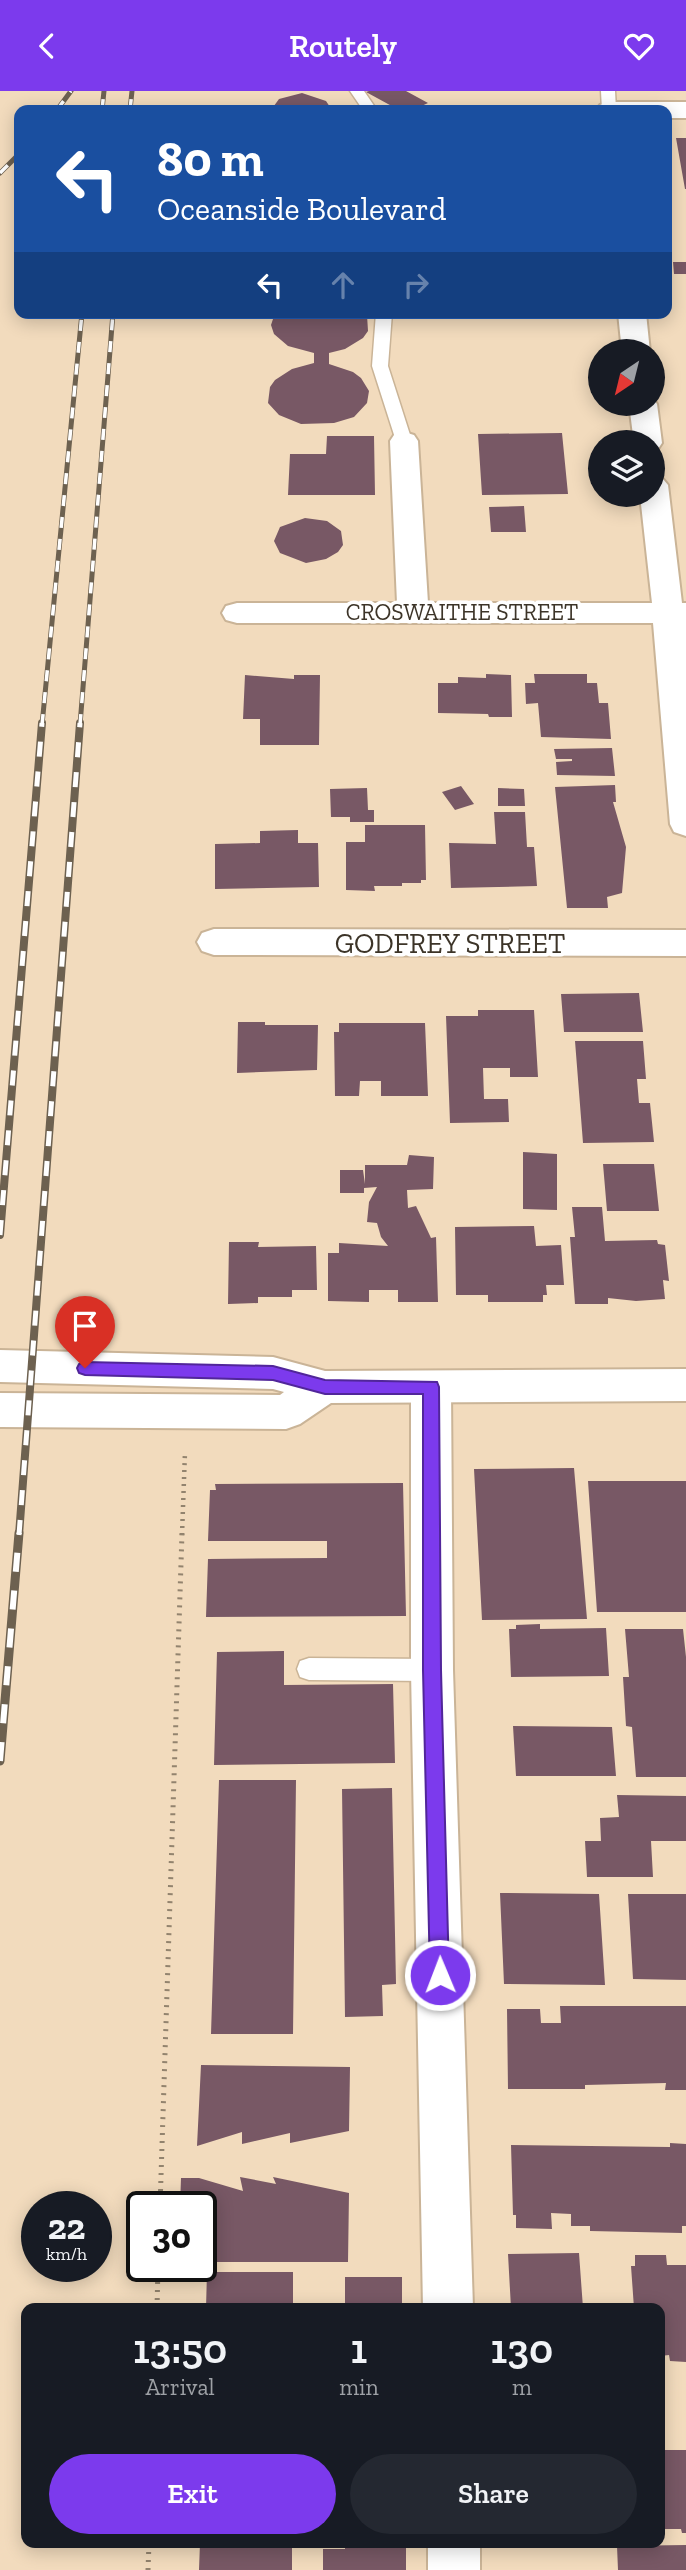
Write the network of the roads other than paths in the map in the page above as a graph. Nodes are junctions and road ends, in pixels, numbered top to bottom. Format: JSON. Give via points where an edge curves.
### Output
{"nodes":[{"id":1,"x":384,"y":319,"type":"edge"},
{"id":2,"x":633,"y":319,"type":"edge"},
{"id":3,"x":635,"y":339,"type":"edge"},
{"id":4,"x":404,"y":442,"type":"joint"},
{"id":5,"x":657,"y":507,"type":"edge"},
{"id":6,"x":413,"y":612,"type":"junction"},
{"id":7,"x":237,"y":613,"type":"dead end"},
{"id":8,"x":677,"y":613,"type":"edge"},
{"id":9,"x":686,"y":824,"type":"edge"},
{"id":10,"x":214,"y":943,"type":"dead end"},
{"id":11,"x":686,"y":943,"type":"edge"},
{"id":12,"x":0,"y":1366,"type":"edge"},
{"id":13,"x":686,"y":1385,"type":"edge"},
{"id":14,"x":325,"y":1387,"type":"junction"},
{"id":15,"x":431,"y":1387,"type":"junction"},
{"id":16,"x":0,"y":1410,"type":"edge"},
{"id":17,"x":309,"y":1669,"type":"dead end"},
{"id":18,"x":432,"y":1670,"type":"junction"},
{"id":19,"x":448,"y":2303,"type":"edge"},
{"id":20,"x":454,"y":2548,"type":"edge"},
{"id":21,"x":454,"y":2570,"type":"edge"}],
"edges":[{"from":1,"to":4,"type":"lane","via":[[380,366]]},
{"from":2,"to":3,"type":"street"},
{"from":4,"to":6,"type":"street"},
{"from":5,"to":8,"type":"street"},
{"from":6,"to":7,"type":"street","name":"CROSWAITHE STREET"},
{"from":6,"to":8,"type":"street","name":"CROSWAITHE STREET"},
{"from":8,"to":9,"type":"street"},
{"from":10,"to":11,"type":"street","name":"GODFREY STREET"},
{"from":12,"to":14,"type":"street","via":[[273,1373]]},
{"from":13,"to":15,"type":"street"},
{"from":14,"to":15,"type":"street"},
{"from":14,"to":16,"type":"street","via":[[286,1412]]},
{"from":15,"to":18,"type":"street"},
{"from":17,"to":18,"type":"lane"},
{"from":18,"to":19,"type":"street"},
{"from":20,"to":21,"type":"street"}]}
